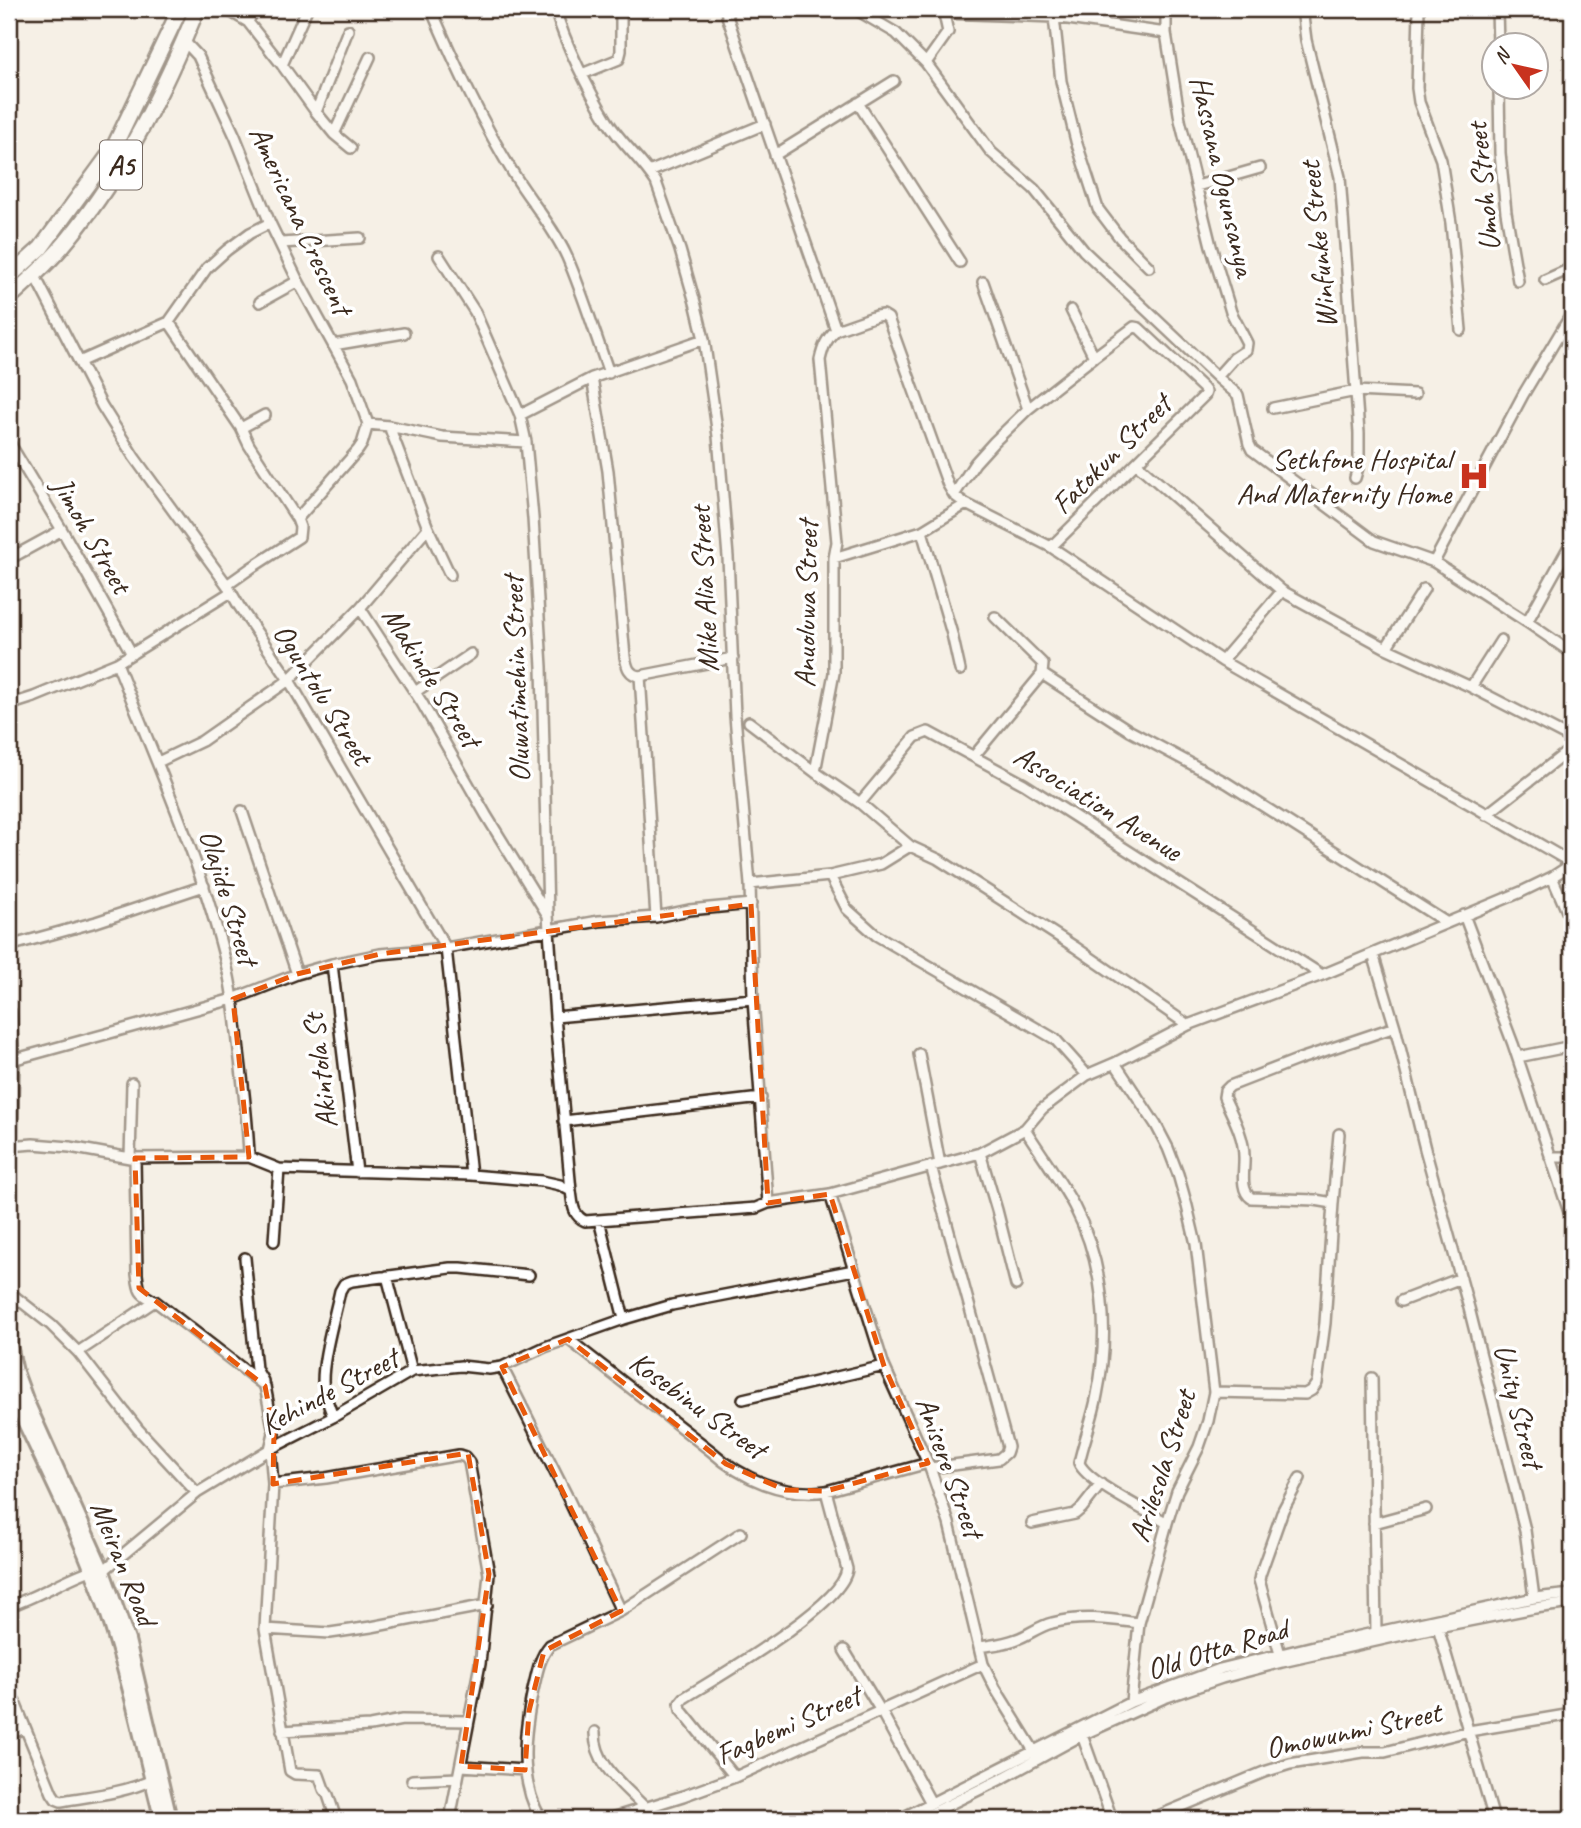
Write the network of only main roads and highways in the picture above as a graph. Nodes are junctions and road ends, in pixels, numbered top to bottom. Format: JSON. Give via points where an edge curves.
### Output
{"nodes":[{"id":1,"x":180,"y":9,"type":"edge"},
{"id":2,"x":197,"y":9,"type":"edge"},
{"id":3,"x":9,"y":277,"type":"edge"},
{"id":4,"x":9,"y":298,"type":"edge"},
{"id":5,"x":9,"y":1013,"type":"edge"},
{"id":6,"x":10,"y":1146,"type":"edge"},
{"id":7,"x":9,"y":1178,"type":"edge"},
{"id":8,"x":9,"y":1334,"type":"edge"},
{"id":9,"x":9,"y":1382,"type":"edge"},
{"id":10,"x":13,"y":1409,"type":"edge"},
{"id":11,"x":97,"y":1571,"type":"junction"},
{"id":12,"x":162,"y":1819,"type":"edge"},
{"id":13,"x":170,"y":1819,"type":"edge"}],
"edges":[{"from":1,"to":3,"type":"highway","number":"A5","via":[[111,151],[41,248]]},
{"from":2,"to":4,"type":"highway","number":"A5","via":[[125,159],[69,239]]},
{"from":5,"to":6,"type":"main road"},
{"from":6,"to":7,"type":"main road"},
{"from":8,"to":11,"type":"main road","name":"Meiran Road","via":[[27,1402]]},
{"from":9,"to":10,"type":"main road","name":"Meiran Road"},
{"from":10,"to":11,"type":"main road","name":"Meiran Road"},
{"from":11,"to":12,"type":"main road","name":"Meiran Road"},
{"from":11,"to":13,"type":"main road","name":"Meiran Road","via":[[128,1640]]}]}
